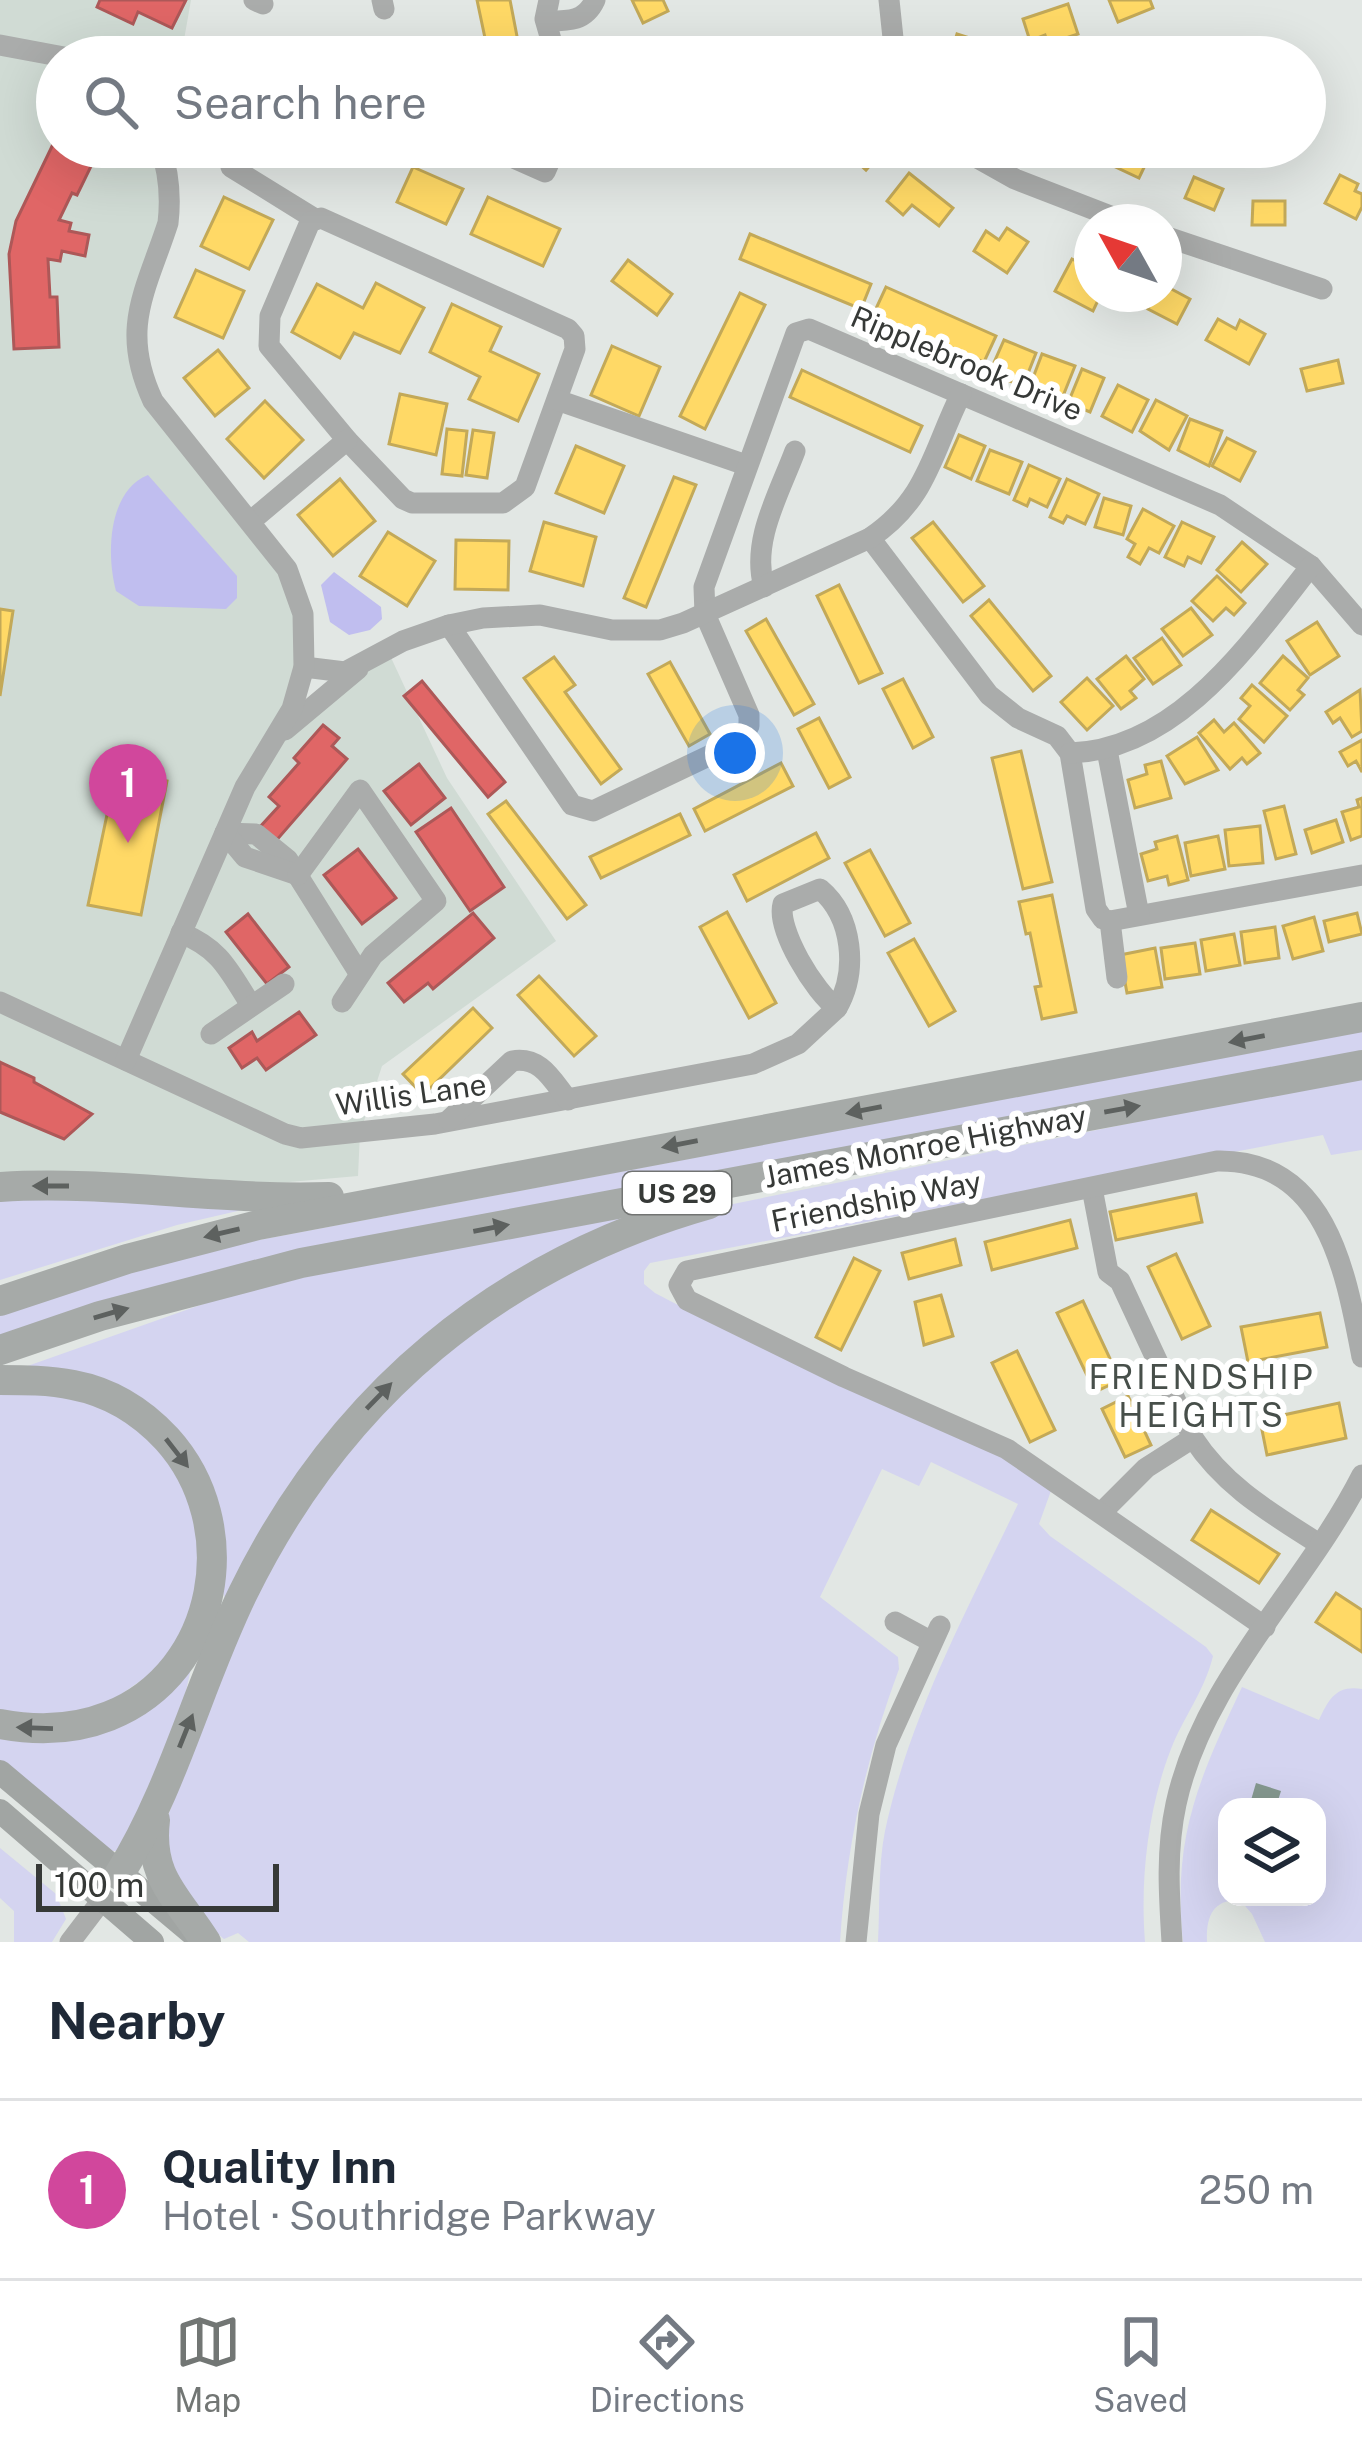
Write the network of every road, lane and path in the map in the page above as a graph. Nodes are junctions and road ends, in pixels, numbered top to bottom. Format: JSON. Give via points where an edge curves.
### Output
{"nodes":[{"id":1,"x":596,"y":0,"type":"edge"},
{"id":2,"x":889,"y":0,"type":"edge"},
{"id":3,"x":548,"y":10,"type":"edge"},
{"id":4,"x":893,"y":36,"type":"edge"},
{"id":5,"x":0,"y":45,"type":"edge"},
{"id":6,"x":36,"y":52,"type":"edge"},
{"id":7,"x":165,"y":168,"type":"edge"},
{"id":8,"x":233,"y":168,"type":"edge"},
{"id":9,"x":995,"y":168,"type":"edge"},
{"id":10,"x":1080,"y":204,"type":"edge"},
{"id":11,"x":315,"y":219,"type":"junction"},
{"id":12,"x":1182,"y":242,"type":"edge"},
{"id":13,"x":1322,"y":289,"type":"dead end"},
{"id":14,"x":961,"y":394,"type":"junction"},
{"id":15,"x":556,"y":400,"type":"junction"},
{"id":16,"x":347,"y":440,"type":"junction"},
{"id":17,"x":795,"y":451,"type":"dead end"},
{"id":18,"x":746,"y":465,"type":"junction"},
{"id":19,"x":251,"y":521,"type":"junction"},
{"id":20,"x":870,"y":538,"type":"junction"},
{"id":21,"x":1311,"y":566,"type":"junction"},
{"id":22,"x":764,"y":587,"type":"junction"},
{"id":23,"x":705,"y":614,"type":"junction"},
{"id":24,"x":448,"y":625,"type":"junction"},
{"id":25,"x":1362,"y":625,"type":"edge"},
{"id":26,"x":375,"y":655,"type":"junction"},
{"id":27,"x":304,"y":667,"type":"junction"},
{"id":28,"x":271,"y":742,"type":"junction"},
{"id":29,"x":1107,"y":750,"type":"junction"},
{"id":30,"x":1070,"y":753,"type":"junction"},
{"id":31,"x":225,"y":833,"type":"junction"},
{"id":32,"x":298,"y":875,"type":"junction"},
{"id":33,"x":1362,"y":875,"type":"edge"},
{"id":34,"x":1139,"y":915,"type":"junction"},
{"id":35,"x":1110,"y":921,"type":"junction"},
{"id":36,"x":181,"y":933,"type":"junction"},
{"id":37,"x":359,"y":974,"type":"junction"},
{"id":38,"x":1117,"y":978,"type":"dead end"},
{"id":39,"x":284,"y":985,"type":"dead end"},
{"id":40,"x":0,"y":1002,"type":"edge"},
{"id":41,"x":342,"y":1002,"type":"dead end"},
{"id":42,"x":251,"y":1005,"type":"junction"},
{"id":43,"x":837,"y":1007,"type":"junction"},
{"id":44,"x":1362,"y":1017,"type":"edge"},
{"id":45,"x":211,"y":1034,"type":"dead end"},
{"id":46,"x":125,"y":1060,"type":"junction"},
{"id":47,"x":1362,"y":1065,"type":"edge"},
{"id":48,"x":568,"y":1100,"type":"junction"},
{"id":49,"x":449,"y":1121,"type":"junction"},
{"id":50,"x":900,"y":1150,"type":"junction"},
{"id":51,"x":0,"y":1187,"type":"edge"},
{"id":52,"x":1092,"y":1188,"type":"junction"},
{"id":53,"x":419,"y":1193,"type":"junction"},
{"id":54,"x":0,"y":1301,"type":"edge"},
{"id":55,"x":0,"y":1350,"type":"edge"},
{"id":56,"x":1362,"y":1357,"type":"edge"},
{"id":57,"x":0,"y":1380,"type":"edge"},
{"id":58,"x":1192,"y":1438,"type":"junction"},
{"id":59,"x":1362,"y":1475,"type":"edge"},
{"id":60,"x":1101,"y":1513,"type":"junction"},
{"id":61,"x":1319,"y":1544,"type":"junction"},
{"id":62,"x":895,"y":1622,"type":"dead end"},
{"id":63,"x":1265,"y":1627,"type":"junction"},
{"id":64,"x":0,"y":1724,"type":"edge"},
{"id":65,"x":0,"y":1772,"type":"edge"},
{"id":66,"x":0,"y":1810,"type":"edge"},
{"id":67,"x":156,"y":1810,"type":"junction"},
{"id":68,"x":111,"y":1887,"type":"junction"},
{"id":69,"x":70,"y":1942,"type":"edge"},
{"id":70,"x":152,"y":1942,"type":"edge"},
{"id":71,"x":205,"y":1942,"type":"edge"},
{"id":72,"x":856,"y":1942,"type":"edge"},
{"id":73,"x":1172,"y":1942,"type":"edge"}],
"edges":[{"from":1,"to":3,"type":"street","via":[[575,21]]},
{"from":2,"to":4,"type":"street"},
{"from":5,"to":6,"type":"street"},
{"from":7,"to":19,"type":"street","via":[[168,223],[136,313],[137,359],[153,400]]},
{"from":8,"to":11,"type":"street"},
{"from":9,"to":10,"type":"street"},
{"from":11,"to":15,"type":"street","via":[[568,329],[575,349]]},
{"from":11,"to":16,"type":"street","via":[[270,316],[269,346]]},
{"from":12,"to":13,"type":"street"},
{"from":14,"to":18,"type":"street","name":"Ripplebrook Drive","via":[[802,329]]},
{"from":14,"to":20,"type":"street","via":[[919,491]]},
{"from":14,"to":21,"type":"street","name":"Ripplebrook Drive","via":[[1220,505]]},
{"from":15,"to":16,"type":"street","via":[[525,487],[503,502],[412,503]]},
{"from":15,"to":18,"type":"street"},
{"from":16,"to":19,"type":"street"},
{"from":17,"to":22,"type":"street","via":[[763,538]]},
{"from":18,"to":23,"type":"street","name":"Ripplebrook Drive","via":[[704,586]]},
{"from":19,"to":27,"type":"street","via":[[296,589]]},
{"from":20,"to":22,"type":"street"},
{"from":20,"to":30,"type":"street","via":[[989,695],[1057,736]]},
{"from":21,"to":25,"type":"street","name":"Ripplebrook Drive"},
{"from":21,"to":29,"type":"street","via":[[1188,703]]},
{"from":22,"to":23,"type":"street"},
{"from":23,"to":24,"type":"street","via":[[636,632],[540,615]]},
{"from":23,"to":24,"type":"street","via":[[749,716],[745,735],[585,812],[572,806]]},
{"from":24,"to":26,"type":"street"},
{"from":26,"to":27,"type":"street","via":[[345,671]]},
{"from":26,"to":28,"type":"street"},
{"from":27,"to":28,"type":"street"},
{"from":28,"to":31,"type":"street"},
{"from":29,"to":30,"type":"street"},
{"from":29,"to":34,"type":"street"},
{"from":30,"to":35,"type":"street","via":[[1096,909]]},
{"from":31,"to":32,"type":"street","via":[[256,834]]},
{"from":31,"to":36,"type":"street"},
{"from":32,"to":37,"type":"street"},
{"from":32,"to":37,"type":"street","via":[[360,790],[436,901]]},
{"from":33,"to":34,"type":"street"},
{"from":34,"to":35,"type":"street"},
{"from":35,"to":38,"type":"street"},
{"from":36,"to":42,"type":"street","via":[[218,953]]},
{"from":36,"to":46,"type":"street"},
{"from":37,"to":41,"type":"street"},
{"from":39,"to":42,"type":"street"},
{"from":40,"to":46,"type":"street","name":"Willis Lane"},
{"from":42,"to":45,"type":"street"},
{"from":43,"to":43,"type":"street","via":[[850,952],[820,889],[783,904],[781,918],[812,986]]},
{"from":43,"to":48,"type":"street","name":"Willis Lane","via":[[798,1044],[753,1064]]},
{"from":44,"to":53,"type":"highway","name":"James Monroe Highway","number":"US 29","one_way":true},
{"from":46,"to":49,"type":"street","name":"Willis Lane","via":[[302,1138]]},
{"from":50,"to":47,"type":"highway","name":"James Monroe Highway","number":"US 29","one_way":true},
{"from":48,"to":49,"type":"street","name":"Willis Lane"},
{"from":48,"to":49,"type":"street","via":[[541,1066],[522,1059]]},
{"from":55,"to":50,"type":"highway","name":"James Monroe Highway","number":"US 29","one_way":true,"via":[[301,1263]]},
{"from":67,"to":50,"type":"highway","one_way":true,"via":[[236,1608],[272,1540],[345,1434],[431,1347],[513,1287],[604,1239]]},
{"from":53,"to":51,"type":"highway","one_way":true,"via":[[314,1198]]},
{"from":52,"to":56,"type":"street","name":"Friendship Way","via":[[1217,1161],[1276,1174],[1312,1208],[1334,1244]]},
{"from":52,"to":58,"type":"street","via":[[1108,1272],[1120,1281]]},
{"from":52,"to":60,"type":"street","name":"Friendship Way","via":[[687,1271],[679,1285],[687,1300],[764,1339],[1007,1449]]},
{"from":53,"to":54,"type":"highway","name":"James Monroe Highway","number":"US 29","one_way":true,"via":[[199,1239]]},
{"from":57,"to":64,"type":"highway","one_way":true,"via":[[72,1384],[141,1415],[193,1474],[214,1559],[189,1643],[135,1702],[71,1726]]},
{"from":58,"to":60,"type":"street","via":[[1146,1468]]},
{"from":58,"to":61,"type":"street","via":[[1244,1495]]},
{"from":59,"to":61,"type":"street"},
{"from":60,"to":63,"type":"street","name":"Friendship Way"},
{"from":61,"to":63,"type":"street"},
{"from":62,"to":72,"type":"street","via":[[936,1634],[877,1779]]},
{"from":63,"to":73,"type":"street","via":[[1218,1699],[1176,1802]]},
{"from":65,"to":68,"type":"main road"},
{"from":66,"to":68,"type":"main road"},
{"from":67,"to":68,"type":"highway"},
{"from":67,"to":71,"type":"highway","via":[[158,1870]]},
{"from":68,"to":69,"type":"street"},
{"from":68,"to":70,"type":"main road"},
{"from":68,"to":71,"type":"main road"}]}
